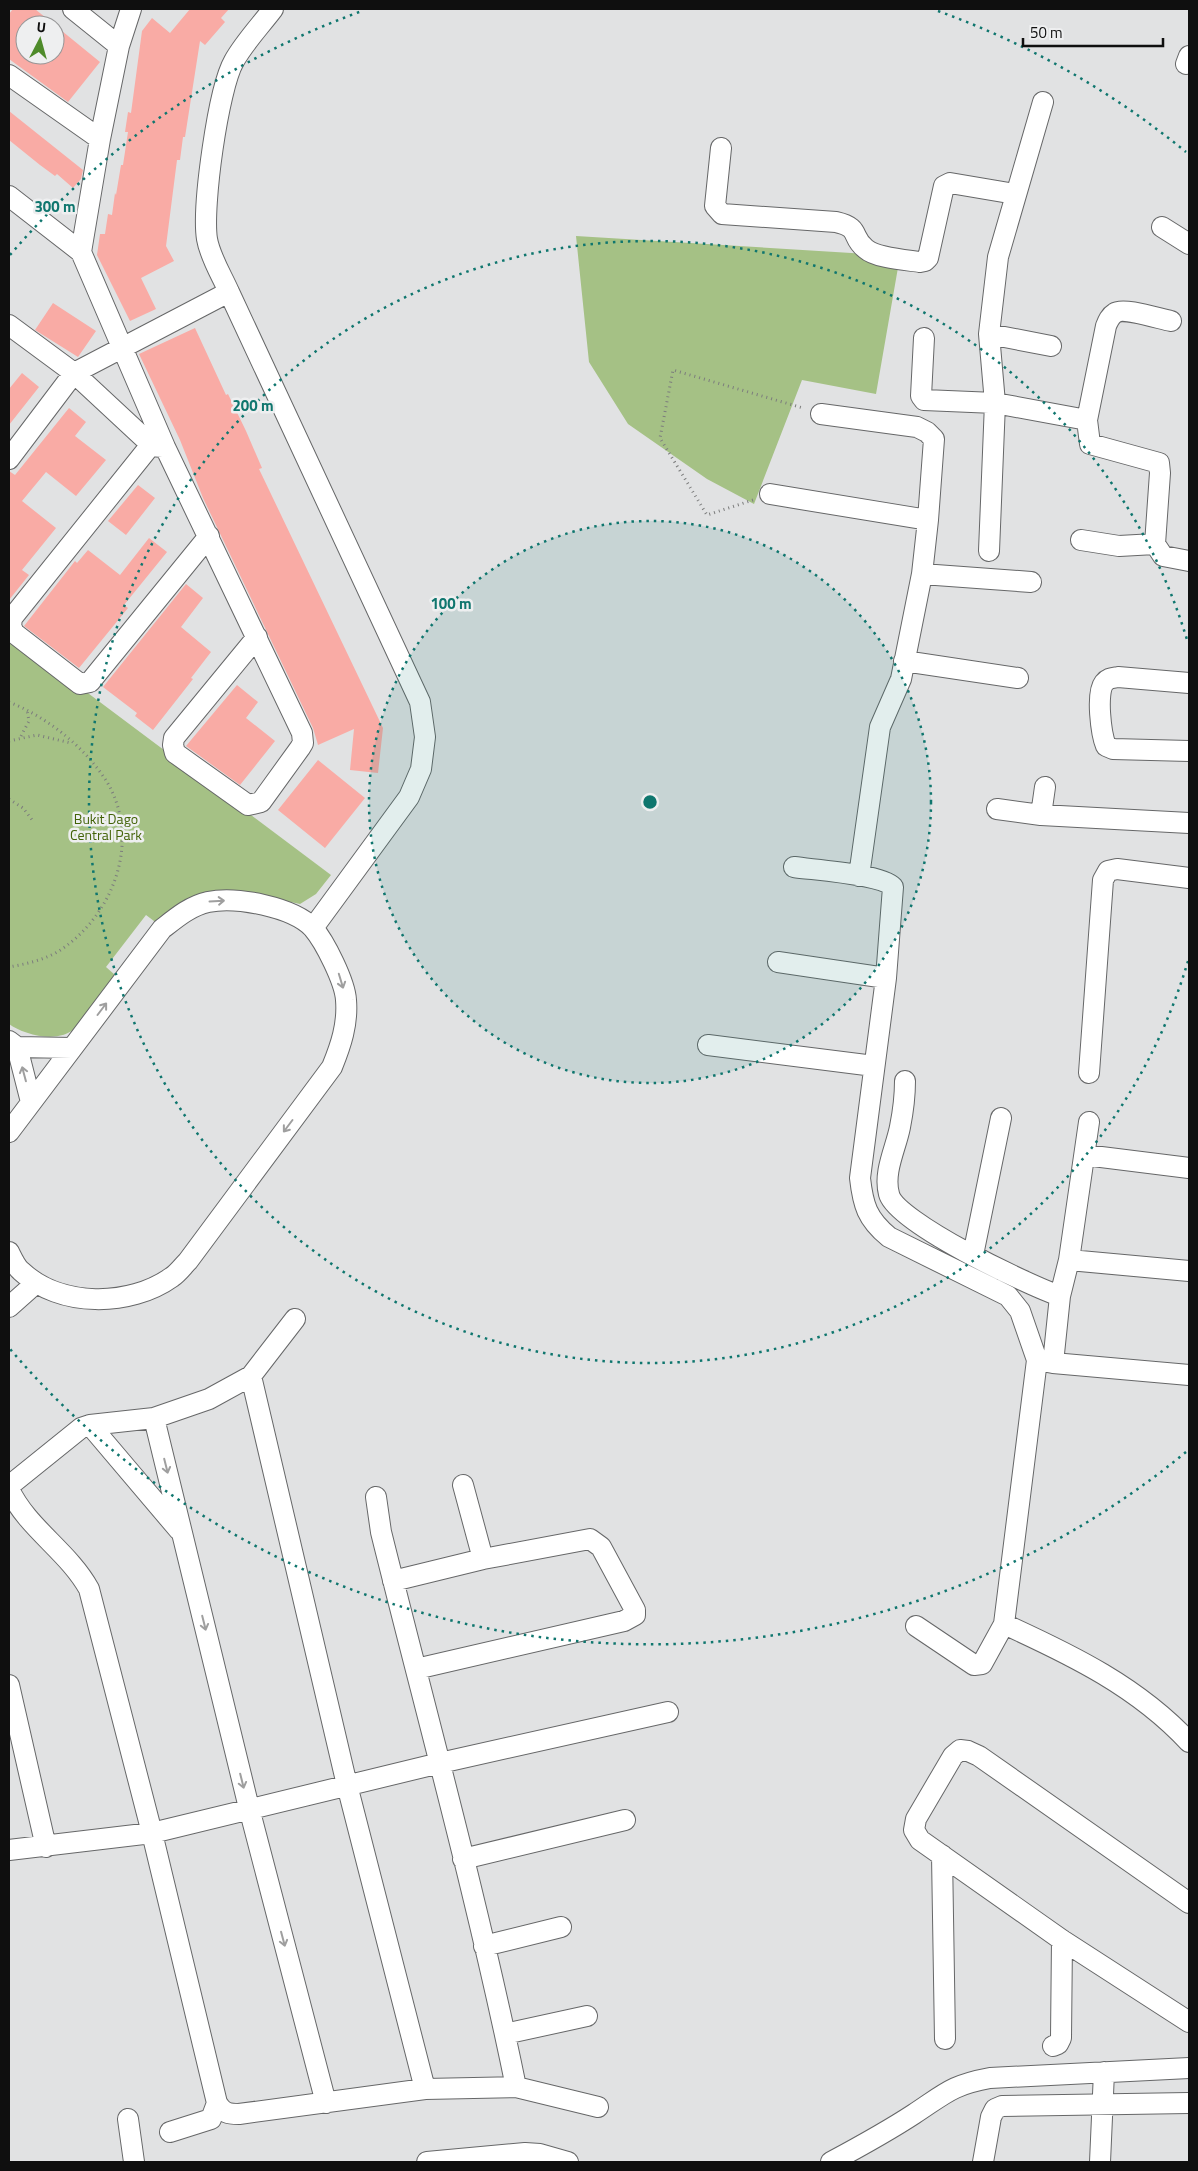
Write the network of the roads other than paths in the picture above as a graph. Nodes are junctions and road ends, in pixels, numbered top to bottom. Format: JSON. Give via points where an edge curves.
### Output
{"nodes":[{"id":1,"x":73,"y":9,"type":"edge"},
{"id":2,"x":130,"y":9,"type":"edge"},
{"id":3,"x":273,"y":9,"type":"edge"},
{"id":4,"x":119,"y":46,"type":"junction"},
{"id":5,"x":9,"y":75,"type":"edge"},
{"id":6,"x":1043,"y":102,"type":"dead end"},
{"id":7,"x":100,"y":139,"type":"junction"},
{"id":8,"x":721,"y":148,"type":"dead end"},
{"id":9,"x":1015,"y":194,"type":"junction"},
{"id":10,"x":9,"y":196,"type":"edge"},
{"id":11,"x":1162,"y":227,"type":"dead end"},
{"id":12,"x":1189,"y":244,"type":"edge"},
{"id":13,"x":81,"y":252,"type":"junction"},
{"id":14,"x":229,"y":292,"type":"junction"},
{"id":15,"x":1171,"y":321,"type":"dead end"},
{"id":16,"x":9,"y":325,"type":"edge"},
{"id":17,"x":989,"y":334,"type":"junction"},
{"id":18,"x":924,"y":338,"type":"dead end"},
{"id":19,"x":1051,"y":346,"type":"dead end"},
{"id":20,"x":121,"y":348,"type":"junction"},
{"id":21,"x":74,"y":373,"type":"junction"},
{"id":22,"x":995,"y":403,"type":"junction"},
{"id":23,"x":821,"y":414,"type":"road end"},
{"id":24,"x":1087,"y":420,"type":"junction"},
{"id":25,"x":158,"y":447,"type":"junction"},
{"id":26,"x":9,"y":459,"type":"edge"},
{"id":27,"x":770,"y":494,"type":"road end"},
{"id":28,"x":928,"y":520,"type":"junction"},
{"id":29,"x":210,"y":536,"type":"junction"},
{"id":30,"x":1081,"y":540,"type":"dead end"},
{"id":31,"x":1155,"y":544,"type":"junction"},
{"id":32,"x":989,"y":551,"type":"dead end"},
{"id":33,"x":1189,"y":561,"type":"edge"},
{"id":34,"x":922,"y":574,"type":"junction"},
{"id":35,"x":1031,"y":582,"type":"dead end"},
{"id":36,"x":257,"y":637,"type":"junction"},
{"id":37,"x":904,"y":661,"type":"junction"},
{"id":38,"x":1018,"y":678,"type":"dead end"},
{"id":39,"x":1189,"y":684,"type":"edge"},
{"id":40,"x":1189,"y":751,"type":"edge"},
{"id":41,"x":1045,"y":787,"type":"dead end"},
{"id":42,"x":997,"y":809,"type":"dead end"},
{"id":43,"x":1041,"y":815,"type":"junction"},
{"id":44,"x":1189,"y":823,"type":"edge"},
{"id":45,"x":794,"y":867,"type":"dead end"},
{"id":46,"x":859,"y":876,"type":"junction"},
{"id":47,"x":1189,"y":878,"type":"edge"},
{"id":48,"x":312,"y":928,"type":"junction"},
{"id":49,"x":778,"y":962,"type":"dead end"},
{"id":50,"x":886,"y":978,"type":"junction"},
{"id":51,"x":13,"y":1044,"type":"edge"},
{"id":52,"x":708,"y":1045,"type":"dead end"},
{"id":53,"x":72,"y":1048,"type":"junction"},
{"id":54,"x":874,"y":1066,"type":"junction"},
{"id":55,"x":1089,"y":1073,"type":"dead end"},
{"id":56,"x":905,"y":1081,"type":"dead end"},
{"id":57,"x":31,"y":1102,"type":"junction"},
{"id":58,"x":1001,"y":1118,"type":"dead end"},
{"id":59,"x":1089,"y":1122,"type":"dead end"},
{"id":60,"x":9,"y":1132,"type":"edge"},
{"id":61,"x":1084,"y":1156,"type":"junction"},
{"id":62,"x":1189,"y":1168,"type":"edge"},
{"id":63,"x":9,"y":1252,"type":"edge"},
{"id":64,"x":973,"y":1255,"type":"junction"},
{"id":65,"x":1070,"y":1260,"type":"junction"},
{"id":66,"x":1189,"y":1271,"type":"edge"},
{"id":67,"x":36,"y":1283,"type":"junction"},
{"id":68,"x":1060,"y":1296,"type":"junction"},
{"id":69,"x":9,"y":1307,"type":"edge"},
{"id":70,"x":295,"y":1319,"type":"dead end"},
{"id":71,"x":1045,"y":1361,"type":"junction"},
{"id":72,"x":1189,"y":1375,"type":"edge"},
{"id":73,"x":251,"y":1376,"type":"junction"},
{"id":74,"x":154,"y":1418,"type":"junction"},
{"id":75,"x":90,"y":1425,"type":"junction"},
{"id":76,"x":463,"y":1485,"type":"dead end"},
{"id":77,"x":10,"y":1496,"type":"edge"},
{"id":78,"x":376,"y":1497,"type":"dead end"},
{"id":79,"x":182,"y":1534,"type":"junction"},
{"id":80,"x":483,"y":1559,"type":"junction"},
{"id":81,"x":393,"y":1581,"type":"junction"},
{"id":82,"x":1004,"y":1624,"type":"junction"},
{"id":83,"x":916,"y":1626,"type":"dead end"},
{"id":84,"x":416,"y":1670,"type":"junction"},
{"id":85,"x":9,"y":1686,"type":"edge"},
{"id":86,"x":668,"y":1712,"type":"dead end"},
{"id":87,"x":1189,"y":1742,"type":"edge"},
{"id":88,"x":440,"y":1763,"type":"junction"},
{"id":89,"x":347,"y":1785,"type":"junction"},
{"id":90,"x":249,"y":1808,"type":"junction"},
{"id":91,"x":625,"y":1820,"type":"dead end"},
{"id":92,"x":152,"y":1833,"type":"junction"},
{"id":93,"x":46,"y":1847,"type":"junction"},
{"id":94,"x":9,"y":1850,"type":"edge"},
{"id":95,"x":942,"y":1855,"type":"junction"},
{"id":96,"x":463,"y":1859,"type":"junction"},
{"id":97,"x":1189,"y":1903,"type":"edge"},
{"id":98,"x":561,"y":1927,"type":"dead end"},
{"id":99,"x":1062,"y":1940,"type":"junction"},
{"id":100,"x":484,"y":1946,"type":"junction"},
{"id":101,"x":587,"y":2016,"type":"dead end"},
{"id":102,"x":1189,"y":2022,"type":"edge"},
{"id":103,"x":505,"y":2034,"type":"junction"},
{"id":104,"x":945,"y":2039,"type":"dead end"},
{"id":105,"x":1053,"y":2046,"type":"dead end"},
{"id":106,"x":1189,"y":2068,"type":"edge"},
{"id":107,"x":1104,"y":2072,"type":"junction"},
{"id":108,"x":516,"y":2087,"type":"junction"},
{"id":109,"x":426,"y":2089,"type":"junction"},
{"id":110,"x":326,"y":2103,"type":"junction"},
{"id":111,"x":1101,"y":2103,"type":"junction"},
{"id":112,"x":1189,"y":2103,"type":"edge"},
{"id":113,"x":217,"y":2104,"type":"junction"},
{"id":114,"x":598,"y":2107,"type":"dead end"},
{"id":115,"x":128,"y":2119,"type":"dead end"},
{"id":116,"x":170,"y":2132,"type":"dead end"},
{"id":117,"x":540,"y":2158,"type":"edge"},
{"id":118,"x":481,"y":2159,"type":"edge"},
{"id":119,"x":134,"y":2162,"type":"edge"},
{"id":120,"x":427,"y":2162,"type":"edge"},
{"id":121,"x":568,"y":2162,"type":"edge"},
{"id":122,"x":831,"y":2162,"type":"edge"},
{"id":123,"x":983,"y":2162,"type":"edge"},
{"id":124,"x":1100,"y":2162,"type":"edge"}],
"edges":[{"from":1,"to":4,"type":"street"},
{"from":2,"to":4,"type":"street"},
{"from":3,"to":14,"type":"street","via":[[234,62],[223,95],[212,162],[206,226],[208,240]]},
{"from":4,"to":7,"type":"street"},
{"from":5,"to":7,"type":"street"},
{"from":6,"to":9,"type":"street"},
{"from":7,"to":13,"type":"street"},
{"from":8,"to":9,"type":"street","via":[[716,206],[722,214],[836,222],[848,225],[866,249],[873,253],[920,262],[928,258],[944,186],[950,183]]},
{"from":9,"to":17,"type":"street","via":[[998,257]]},
{"from":10,"to":13,"type":"street"},
{"from":11,"to":12,"type":"street"},
{"from":13,"to":20,"type":"street"},
{"from":14,"to":20,"type":"street"},
{"from":14,"to":48,"type":"street","via":[[420,702],[425,737],[421,769],[409,796]]},
{"from":15,"to":24,"type":"street","via":[[1124,310],[1111,316],[1106,326]]},
{"from":16,"to":21,"type":"street"},
{"from":17,"to":19,"type":"street"},
{"from":17,"to":22,"type":"street"},
{"from":18,"to":22,"type":"street","via":[[921,396],[924,400]]},
{"from":20,"to":21,"type":"street"},
{"from":20,"to":25,"type":"street"},
{"from":21,"to":25,"type":"street"},
{"from":21,"to":26,"type":"street"},
{"from":22,"to":24,"type":"street"},
{"from":22,"to":32,"type":"street"},
{"from":23,"to":28,"type":"street","via":[[927,432],[934,439]]},
{"from":24,"to":31,"type":"street","via":[[1090,444],[1159,463]]},
{"from":25,"to":29,"type":"street"},
{"from":25,"to":29,"type":"street","via":[[12,618],[14,633],[85,685]]},
{"from":27,"to":28,"type":"street"},
{"from":28,"to":34,"type":"street"},
{"from":29,"to":36,"type":"street"},
{"from":30,"to":31,"type":"street","via":[[1119,546]]},
{"from":31,"to":33,"type":"street","via":[[1163,556]]},
{"from":34,"to":35,"type":"street"},
{"from":34,"to":37,"type":"street"},
{"from":36,"to":36,"type":"street","via":[[303,738],[300,748],[260,802],[248,806],[176,753],[172,745],[174,738]]},
{"from":37,"to":38,"type":"street"},
{"from":37,"to":46,"type":"street","via":[[901,679],[880,728]]},
{"from":39,"to":40,"type":"street","via":[[1118,677],[1110,678],[1099,693],[1106,746],[1113,749]]},
{"from":41,"to":43,"type":"street"},
{"from":42,"to":43,"type":"street"},
{"from":43,"to":44,"type":"street"},
{"from":45,"to":46,"type":"street"},
{"from":46,"to":50,"type":"street","via":[[888,882],[893,887]]},
{"from":47,"to":55,"type":"street","via":[[1117,869],[1108,871],[1103,880]]},
{"from":53,"to":48,"type":"street","one_way":true,"via":[[162,929],[184,912],[208,902],[234,900],[282,910]]},
{"from":48,"to":67,"type":"street","one_way":true,"via":[[338,969],[346,998],[346,1020],[340,1048],[332,1067],[188,1261],[173,1277],[127,1297],[102,1300],[64,1294]]},
{"from":49,"to":50,"type":"street"},
{"from":50,"to":54,"type":"street"},
{"from":51,"to":53,"type":"street"},
{"from":57,"to":51,"type":"street","one_way":true},
{"from":52,"to":54,"type":"street"},
{"from":53,"to":57,"type":"street"},
{"from":54,"to":71,"type":"street","via":[[860,1178],[863,1202],[875,1225],[889,1237],[1008,1296],[1020,1311]]},
{"from":56,"to":64,"type":"street","via":[[888,1194],[893,1204],[912,1221]]},
{"from":57,"to":60,"type":"street"},
{"from":58,"to":64,"type":"street"},
{"from":59,"to":61,"type":"street"},
{"from":61,"to":62,"type":"street"},
{"from":61,"to":65,"type":"street"},
{"from":63,"to":67,"type":"street","via":[[20,1271]]},
{"from":64,"to":68,"type":"street"},
{"from":65,"to":66,"type":"street"},
{"from":65,"to":68,"type":"street"},
{"from":67,"to":69,"type":"street"},
{"from":68,"to":71,"type":"street"},
{"from":70,"to":73,"type":"street"},
{"from":71,"to":72,"type":"street"},
{"from":71,"to":82,"type":"street"},
{"from":73,"to":74,"type":"street","via":[[209,1399]]},
{"from":73,"to":89,"type":"street"},
{"from":74,"to":75,"type":"street"},
{"from":74,"to":79,"type":"street","one_way":true},
{"from":75,"to":77,"type":"street","via":[[72,1436]]},
{"from":75,"to":79,"type":"street"},
{"from":76,"to":80,"type":"street"},
{"from":77,"to":92,"type":"street","via":[[81,1574],[89,1589]]},
{"from":78,"to":81,"type":"street"},
{"from":79,"to":90,"type":"street","one_way":true},
{"from":80,"to":81,"type":"street"},
{"from":80,"to":84,"type":"street","via":[[590,1539],[601,1547],[635,1615],[624,1621]]},
{"from":81,"to":84,"type":"street"},
{"from":82,"to":83,"type":"street","via":[[982,1664],[978,1665]]},
{"from":82,"to":87,"type":"street","via":[[1098,1670],[1137,1694],[1170,1721]]},
{"from":84,"to":88,"type":"street"},
{"from":85,"to":93,"type":"street"},
{"from":86,"to":88,"type":"street"},
{"from":88,"to":89,"type":"street"},
{"from":88,"to":96,"type":"street"},
{"from":89,"to":90,"type":"street"},
{"from":89,"to":109,"type":"street"},
{"from":90,"to":92,"type":"street"},
{"from":90,"to":110,"type":"street","one_way":true},
{"from":91,"to":96,"type":"street"},
{"from":92,"to":93,"type":"street"},
{"from":92,"to":113,"type":"street"},
{"from":93,"to":94,"type":"street"},
{"from":95,"to":97,"type":"street","via":[[920,1840],[914,1830],[916,1820],[953,1756],[960,1750],[968,1751]]},
{"from":95,"to":99,"type":"street"},
{"from":95,"to":104,"type":"street"},
{"from":96,"to":100,"type":"street"},
{"from":98,"to":100,"type":"street"},
{"from":99,"to":102,"type":"street"},
{"from":99,"to":105,"type":"street","via":[[1061,2038]]},
{"from":100,"to":103,"type":"street"},
{"from":101,"to":103,"type":"street"},
{"from":103,"to":108,"type":"street"},
{"from":106,"to":107,"type":"street"},
{"from":107,"to":111,"type":"street"},
{"from":107,"to":122,"type":"street","via":[[990,2078],[963,2083]]},
{"from":108,"to":109,"type":"street"},
{"from":108,"to":114,"type":"street"},
{"from":109,"to":110,"type":"street"},
{"from":110,"to":113,"type":"street","via":[[239,2114],[228,2114]]},
{"from":111,"to":112,"type":"street"},
{"from":111,"to":123,"type":"street","via":[[1002,2106],[995,2109]]},
{"from":111,"to":124,"type":"street"},
{"from":113,"to":116,"type":"street","via":[[211,2119]]},
{"from":115,"to":119,"type":"street"},
{"from":117,"to":118,"type":"street","via":[[507,2153]]},
{"from":117,"to":121,"type":"street"},
{"from":118,"to":120,"type":"street"}]}
